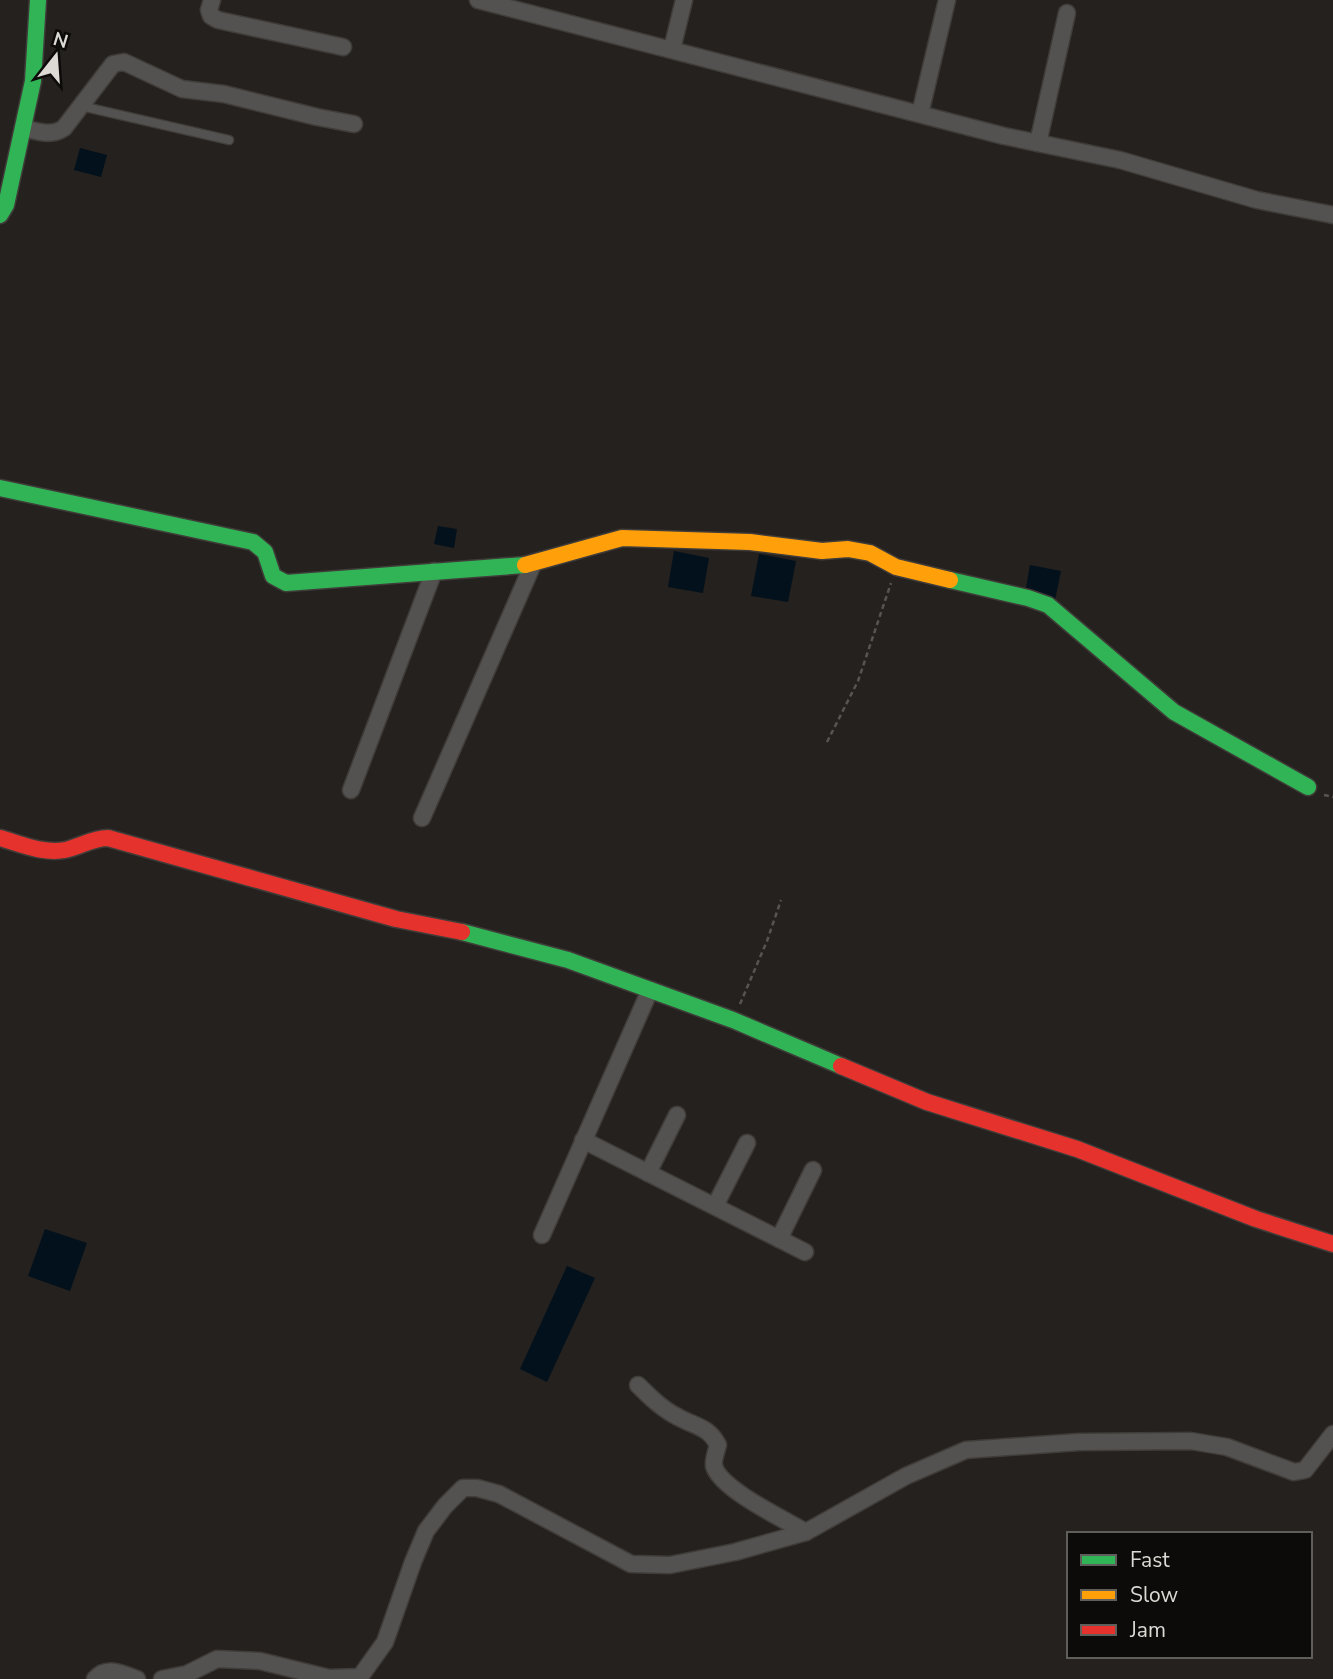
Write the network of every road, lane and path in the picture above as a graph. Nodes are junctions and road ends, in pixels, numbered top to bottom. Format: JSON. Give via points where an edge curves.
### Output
{"nodes":[{"id":1,"x":38,"y":0,"type":"edge"},
{"id":2,"x":212,"y":0,"type":"edge"},
{"id":3,"x":478,"y":0,"type":"edge"},
{"id":4,"x":684,"y":0,"type":"edge"},
{"id":5,"x":947,"y":0,"type":"edge"},
{"id":6,"x":1067,"y":13,"type":"dead end"},
{"id":7,"x":343,"y":47,"type":"dead end"},
{"id":8,"x":672,"y":49,"type":"junction"},
{"id":9,"x":80,"y":106,"type":"junction"},
{"id":10,"x":920,"y":114,"type":"junction"},
{"id":11,"x":354,"y":124,"type":"dead end"},
{"id":12,"x":23,"y":128,"type":"junction"},
{"id":13,"x":229,"y":140,"type":"dead end"},
{"id":14,"x":1038,"y":143,"type":"junction"},
{"id":15,"x":0,"y":215,"type":"edge"},
{"id":16,"x":1333,"y":215,"type":"edge"},
{"id":17,"x":0,"y":488,"type":"edge"},
{"id":18,"x":533,"y":564,"type":"junction"},
{"id":19,"x":896,"y":567,"type":"junction"},
{"id":20,"x":435,"y":571,"type":"junction"},
{"id":21,"x":827,"y":742,"type":"dead end"},
{"id":22,"x":1308,"y":787,"type":"dead end"},
{"id":23,"x":351,"y":790,"type":"dead end"},
{"id":24,"x":422,"y":818,"type":"dead end"},
{"id":25,"x":0,"y":838,"type":"edge"},
{"id":26,"x":782,"y":900,"type":"dead end"},
{"id":27,"x":650,"y":989,"type":"junction"},
{"id":28,"x":733,"y":1020,"type":"junction"},
{"id":29,"x":677,"y":1115,"type":"dead end"},
{"id":30,"x":583,"y":1140,"type":"junction"},
{"id":31,"x":747,"y":1143,"type":"dead end"},
{"id":32,"x":813,"y":1170,"type":"dead end"},
{"id":33,"x":648,"y":1172,"type":"junction"},
{"id":34,"x":715,"y":1206,"type":"junction"},
{"id":35,"x":542,"y":1235,"type":"dead end"},
{"id":36,"x":779,"y":1239,"type":"junction"},
{"id":37,"x":1333,"y":1244,"type":"edge"},
{"id":38,"x":805,"y":1252,"type":"dead end"},
{"id":39,"x":638,"y":1385,"type":"dead end"},
{"id":40,"x":1333,"y":1434,"type":"edge"},
{"id":41,"x":806,"y":1532,"type":"junction"},
{"id":42,"x":95,"y":1679,"type":"edge"},
{"id":43,"x":137,"y":1679,"type":"edge"},
{"id":44,"x":162,"y":1679,"type":"edge"}],
"edges":[{"from":1,"to":12,"type":"street","via":[[33,81]]},
{"from":2,"to":7,"type":"street","via":[[209,10],[218,20]]},
{"from":3,"to":8,"type":"street"},
{"from":4,"to":8,"type":"street"},
{"from":5,"to":10,"type":"street"},
{"from":6,"to":14,"type":"street"},
{"from":8,"to":10,"type":"street"},
{"from":9,"to":11,"type":"street","via":[[113,64],[124,61],[182,89]]},
{"from":9,"to":12,"type":"street","via":[[57,133]]},
{"from":9,"to":13,"type":"lane"},
{"from":10,"to":14,"type":"street"},
{"from":12,"to":15,"type":"street"},
{"from":14,"to":16,"type":"street"},
{"from":17,"to":20,"type":"street","via":[[253,542],[265,552],[273,576],[286,583]]},
{"from":18,"to":19,"type":"street","via":[[621,538],[848,549],[870,553]]},
{"from":18,"to":20,"type":"street"},
{"from":18,"to":24,"type":"street"},
{"from":19,"to":21,"type":"path","via":[[858,681]]},
{"from":19,"to":22,"type":"street","via":[[1048,606],[1174,712]]},
{"from":20,"to":23,"type":"street"},
{"from":25,"to":27,"type":"street","via":[[50,850],[108,838],[396,919],[485,936]]},
{"from":26,"to":28,"type":"path"},
{"from":27,"to":28,"type":"street"},
{"from":27,"to":30,"type":"street"},
{"from":28,"to":37,"type":"street","via":[[927,1102],[1077,1149]]},
{"from":29,"to":33,"type":"street"},
{"from":30,"to":33,"type":"street"},
{"from":30,"to":35,"type":"street"},
{"from":31,"to":34,"type":"street"},
{"from":32,"to":36,"type":"street"},
{"from":33,"to":34,"type":"street"},
{"from":34,"to":36,"type":"street"},
{"from":36,"to":38,"type":"street"},
{"from":39,"to":41,"type":"street","via":[[678,1417],[712,1432],[718,1445],[713,1463],[718,1476],[748,1500]]},
{"from":40,"to":41,"type":"street","via":[[1305,1470],[1294,1472],[1227,1447],[1191,1441],[966,1450],[906,1476]]},
{"from":41,"to":44,"type":"street","via":[[670,1565],[631,1564],[499,1494],[463,1488],[426,1531],[385,1642],[360,1677],[329,1678],[260,1661],[217,1659],[187,1674]]},
{"from":42,"to":43,"type":"street","via":[[111,1670]]}]}
